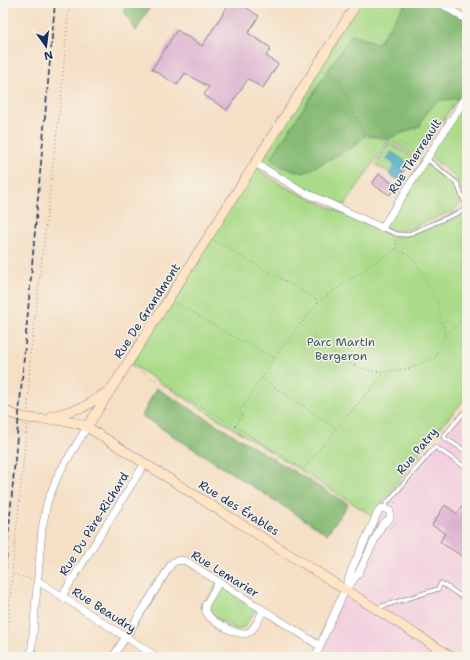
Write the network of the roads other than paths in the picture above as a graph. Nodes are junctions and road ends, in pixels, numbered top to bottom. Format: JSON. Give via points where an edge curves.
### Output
{"nodes":[{"id":1,"x":357,"y":3,"type":"edge"},
{"id":2,"x":440,"y":3,"type":"edge"},
{"id":3,"x":467,"y":20,"type":"edge"},
{"id":4,"x":467,"y":96,"type":"edge"},
{"id":5,"x":427,"y":159,"type":"junction"},
{"id":6,"x":256,"y":163,"type":"junction"},
{"id":7,"x":467,"y":209,"type":"edge"},
{"id":8,"x":382,"y":228,"type":"junction"},
{"id":9,"x":115,"y":384,"type":"junction"},
{"id":10,"x":467,"y":409,"type":"edge"},
{"id":11,"x":4,"y":412,"type":"edge"},
{"id":12,"x":33,"y":419,"type":"junction"},
{"id":13,"x":87,"y":427,"type":"junction"},
{"id":14,"x":467,"y":452,"type":"edge"},
{"id":15,"x":145,"y":463,"type":"junction"},
{"id":16,"x":467,"y":468,"type":"edge"},
{"id":17,"x":385,"y":508,"type":"junction"},
{"id":18,"x":38,"y":581,"type":"junction"},
{"id":19,"x":219,"y":582,"type":"junction"},
{"id":20,"x":345,"y":590,"type":"junction"},
{"id":21,"x":62,"y":596,"type":"junction"},
{"id":22,"x":467,"y":600,"type":"edge"},
{"id":23,"x":376,"y":609,"type":"junction"},
{"id":24,"x":264,"y":610,"type":"junction"},
{"id":25,"x":125,"y":637,"type":"junction"},
{"id":26,"x":320,"y":646,"type":"junction"},
{"id":27,"x":31,"y":657,"type":"edge"},
{"id":28,"x":113,"y":657,"type":"edge"},
{"id":29,"x":157,"y":657,"type":"edge"},
{"id":30,"x":316,"y":657,"type":"edge"},
{"id":31,"x":452,"y":657,"type":"edge"}],
"edges":[{"from":1,"to":6,"type":"street","name":"Rue De Grandmont"},
{"from":2,"to":3,"type":"street"},
{"from":4,"to":5,"type":"street","name":"Rue Therreault"},
{"from":5,"to":7,"type":"lane","via":[[457,183]]},
{"from":5,"to":8,"type":"street","name":"Rue Therreault"},
{"from":6,"to":8,"type":"street","via":[[302,191]]},
{"from":6,"to":9,"type":"street","name":"Rue De Grandmont"},
{"from":7,"to":8,"type":"lane","via":[[412,234],[396,234]]},
{"from":9,"to":12,"type":"street","via":[[101,397],[84,407]]},
{"from":9,"to":13,"type":"street","name":"Rue De Grandmont"},
{"from":10,"to":14,"type":"lane","name":"Rue Patry","via":[[443,437]]},
{"from":11,"to":12,"type":"street","name":"Rue des Érables"},
{"from":12,"to":13,"type":"street","name":"Rue des Érables","via":[[69,420]]},
{"from":13,"to":15,"type":"street","name":"Rue des Érables"},
{"from":13,"to":18,"type":"street","name":"Rue De Grandmont","via":[[49,494],[43,525]]},
{"from":15,"to":20,"type":"street","name":"Rue des Érables"},
{"from":15,"to":21,"type":"street","name":"Rue Du Père-Richard"},
{"from":16,"to":17,"type":"lane","name":"Rue Patry","via":[[435,447]]},
{"from":17,"to":20,"type":"street","name":"Rue Patry","via":[[379,510]]},
{"from":17,"to":20,"type":"street","name":"Rue Patry","via":[[390,511],[390,518],[382,525],[358,574]]},
{"from":18,"to":21,"type":"street","name":"Rue Beaudry"},
{"from":18,"to":27,"type":"street","name":"Rue De Grandmont"},
{"from":19,"to":24,"type":"street","name":"Rue Lemarier"},
{"from":19,"to":24,"type":"street","via":[[205,606],[207,615],[212,619],[237,634],[245,634],[252,629]]},
{"from":19,"to":25,"type":"street","name":"Rue Lemarier","via":[[184,561],[174,561]]},
{"from":20,"to":23,"type":"street","name":"Rue des Érables"},
{"from":20,"to":26,"type":"street","name":"Rue Patry"},
{"from":21,"to":25,"type":"street","name":"Rue Beaudry"},
{"from":22,"to":23,"type":"lane","via":[[441,583],[438,589]]},
{"from":23,"to":31,"type":"street","name":"Rue des Érables"},
{"from":24,"to":26,"type":"street","name":"Rue Lemarier"},
{"from":25,"to":28,"type":"street"},
{"from":25,"to":29,"type":"street","name":"Rue Beaudry"},
{"from":26,"to":30,"type":"street","name":"Rue Patry"}]}
